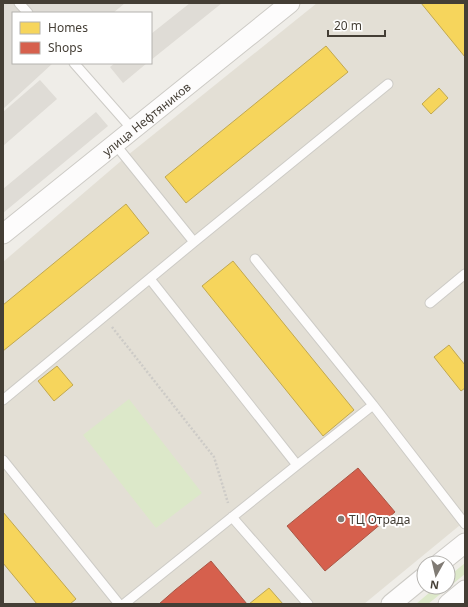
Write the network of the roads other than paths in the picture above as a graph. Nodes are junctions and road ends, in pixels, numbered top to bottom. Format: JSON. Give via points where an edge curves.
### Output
{"nodes":[{"id":1,"x":19,"y":3,"type":"edge"},
{"id":2,"x":290,"y":3,"type":"edge"},
{"id":3,"x":27,"y":12,"type":"edge"},
{"id":4,"x":75,"y":64,"type":"edge"},
{"id":5,"x":388,"y":84,"type":"dead end"},
{"id":6,"x":133,"y":130,"type":"junction"},
{"id":7,"x":115,"y":144,"type":"junction"},
{"id":8,"x":3,"y":234,"type":"edge"},
{"id":9,"x":194,"y":242,"type":"junction"},
{"id":10,"x":255,"y":259,"type":"dead end"},
{"id":11,"x":465,"y":274,"type":"edge"},
{"id":12,"x":150,"y":279,"type":"junction"},
{"id":13,"x":430,"y":303,"type":"dead end"},
{"id":14,"x":3,"y":400,"type":"edge"},
{"id":15,"x":372,"y":405,"type":"junction"},
{"id":16,"x":3,"y":460,"type":"edge"},
{"id":17,"x":297,"y":464,"type":"junction"},
{"id":18,"x":232,"y":517,"type":"junction"},
{"id":19,"x":465,"y":524,"type":"edge"},
{"id":20,"x":465,"y":543,"type":"edge"},
{"id":21,"x":450,"y":555,"type":"edge"},
{"id":22,"x":416,"y":583,"type":"edge"},
{"id":23,"x":465,"y":590,"type":"edge"},
{"id":24,"x":119,"y":604,"type":"edge"},
{"id":25,"x":124,"y":604,"type":"edge"},
{"id":26,"x":308,"y":604,"type":"edge"},
{"id":27,"x":391,"y":604,"type":"edge"},
{"id":28,"x":448,"y":604,"type":"edge"}],
"edges":[{"from":1,"to":3,"type":"lane"},
{"from":2,"to":6,"type":"street","name":"улица Нефтяников"},
{"from":4,"to":6,"type":"lane"},
{"from":5,"to":9,"type":"lane"},
{"from":6,"to":7,"type":"street","name":"улица Нефтяников"},
{"from":7,"to":8,"type":"street","name":"улица Нефтяников"},
{"from":7,"to":9,"type":"lane"},
{"from":9,"to":12,"type":"lane"},
{"from":10,"to":15,"type":"lane"},
{"from":11,"to":13,"type":"lane"},
{"from":12,"to":14,"type":"lane"},
{"from":12,"to":17,"type":"lane"},
{"from":15,"to":17,"type":"lane"},
{"from":15,"to":19,"type":"lane"},
{"from":16,"to":24,"type":"lane"},
{"from":17,"to":18,"type":"lane"},
{"from":18,"to":25,"type":"lane"},
{"from":18,"to":26,"type":"lane"},
{"from":20,"to":21,"type":"street"},
{"from":22,"to":27,"type":"street"},
{"from":23,"to":28,"type":"street"}]}
